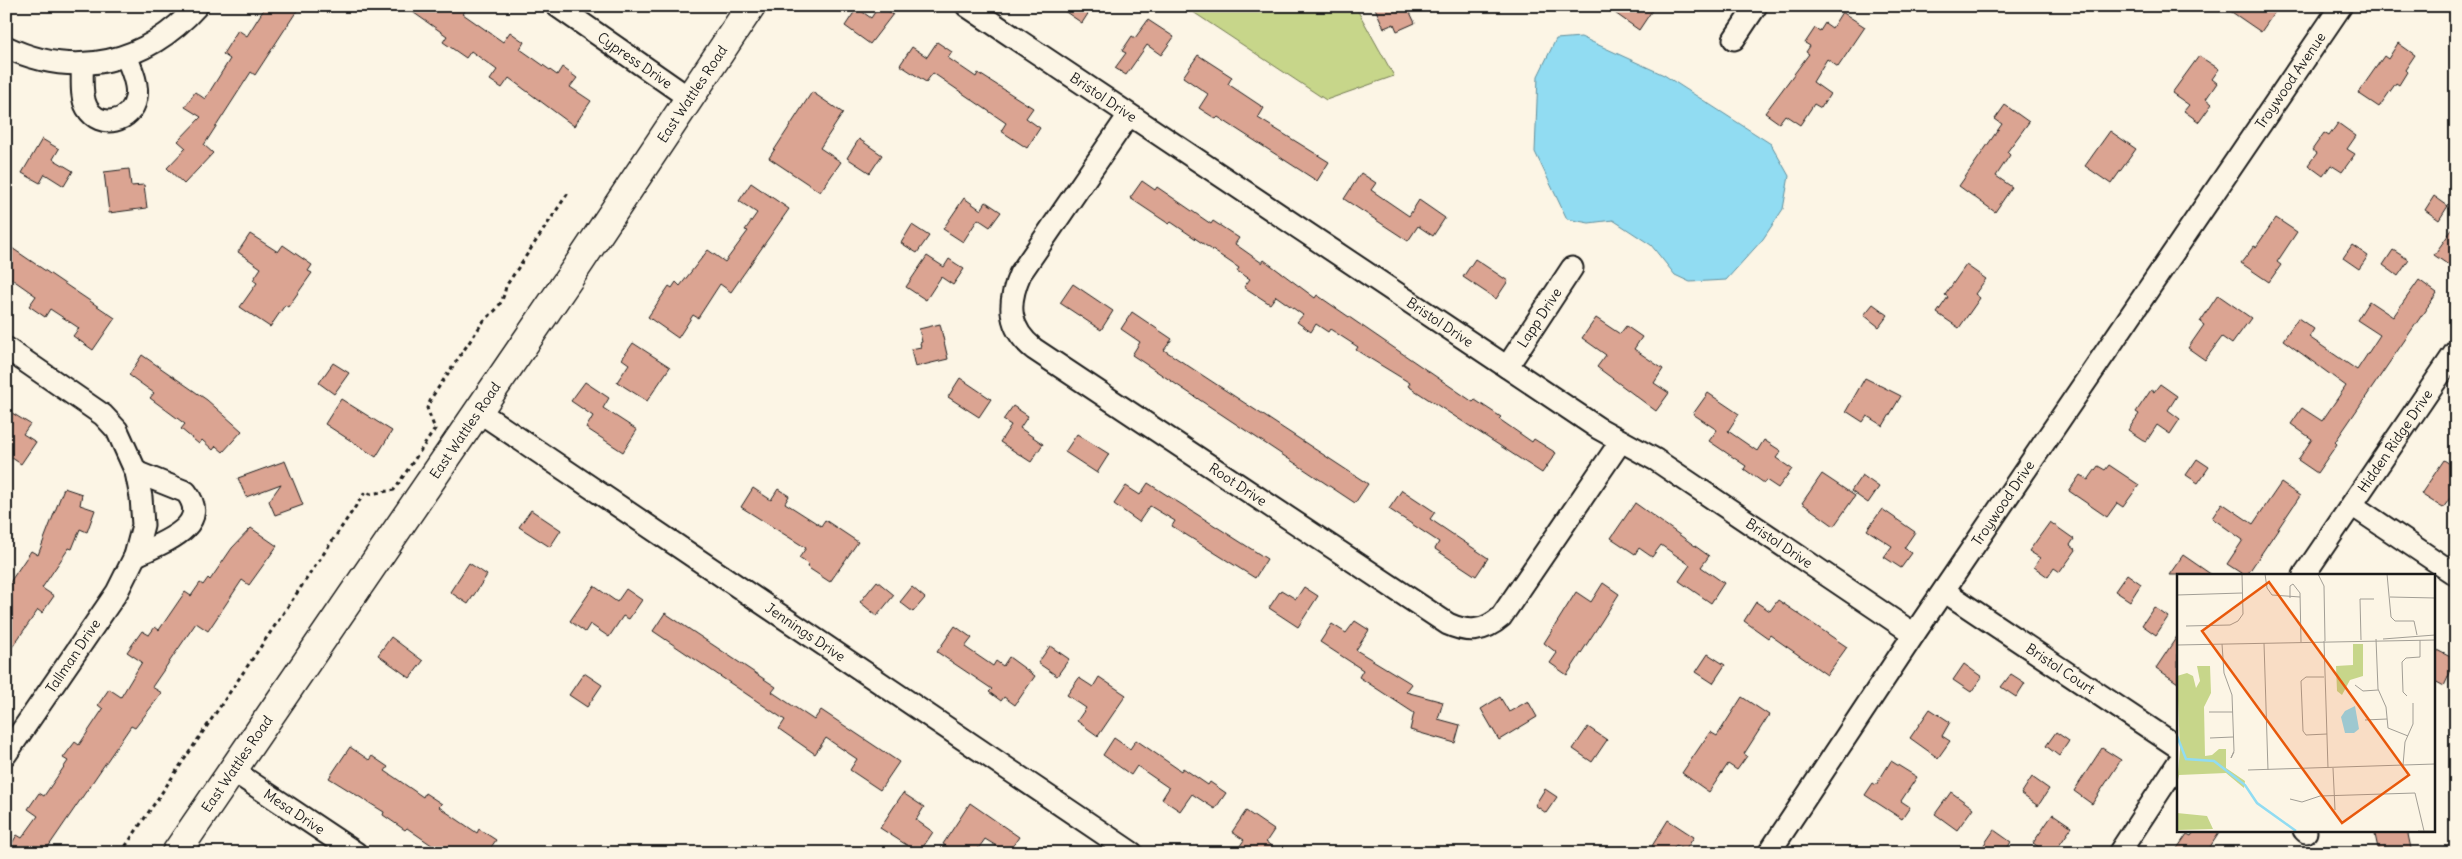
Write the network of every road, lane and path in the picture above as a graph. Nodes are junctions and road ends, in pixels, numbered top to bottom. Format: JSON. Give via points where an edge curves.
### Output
{"nodes":[{"id":1,"x":197,"y":6,"type":"edge"},
{"id":2,"x":557,"y":6,"type":"edge"},
{"id":3,"x":751,"y":6,"type":"edge"},
{"id":4,"x":967,"y":6,"type":"edge"},
{"id":5,"x":1756,"y":6,"type":"edge"},
{"id":6,"x":2341,"y":6,"type":"edge"},
{"id":7,"x":1734,"y":39,"type":"dead end"},
{"id":8,"x":6,"y":47,"type":"edge"},
{"id":9,"x":126,"y":56,"type":"junction"},
{"id":10,"x":82,"y":65,"type":"junction"},
{"id":11,"x":690,"y":98,"type":"junction"},
{"id":12,"x":1129,"y":115,"type":"junction"},
{"id":13,"x":2239,"y":154,"type":"joint"},
{"id":14,"x":568,"y":193,"type":"dead end"},
{"id":15,"x":1572,"y":268,"type":"dead end"},
{"id":16,"x":6,"y":348,"type":"edge"},
{"id":17,"x":2456,"y":351,"type":"edge"},
{"id":18,"x":1506,"y":367,"type":"junction"},
{"id":19,"x":478,"y":411,"type":"junction"},
{"id":20,"x":1621,"y":441,"type":"junction"},
{"id":21,"x":136,"y":472,"type":"junction"},
{"id":22,"x":2352,"y":505,"type":"junction"},
{"id":23,"x":135,"y":556,"type":"junction"},
{"id":24,"x":2305,"y":574,"type":"edge"},
{"id":25,"x":2456,"y":575,"type":"edge"},
{"id":26,"x":1944,"y":591,"type":"junction"},
{"id":27,"x":1914,"y":634,"type":"junction"},
{"id":28,"x":2177,"y":746,"type":"edge"},
{"id":29,"x":6,"y":754,"type":"edge"},
{"id":30,"x":2177,"y":765,"type":"edge"},
{"id":31,"x":232,"y":770,"type":"junction"},
{"id":32,"x":121,"y":853,"type":"edge"},
{"id":33,"x":176,"y":853,"type":"edge"},
{"id":34,"x":356,"y":853,"type":"edge"},
{"id":35,"x":1132,"y":853,"type":"edge"},
{"id":36,"x":1768,"y":853,"type":"edge"},
{"id":37,"x":2119,"y":853,"type":"edge"}],
"edges":[{"from":1,"to":9,"type":"street","via":[[162,38]]},
{"from":2,"to":11,"type":"street","name":"Cypress Drive"},
{"from":3,"to":11,"type":"main road","name":"East Wattles Road"},
{"from":4,"to":12,"type":"street","name":"Bristol Drive"},
{"from":5,"to":7,"type":"street"},
{"from":6,"to":13,"type":"street","name":"Troywood Avenue"},
{"from":8,"to":10,"type":"street","via":[[31,57]]},
{"from":9,"to":10,"type":"street"},
{"from":9,"to":10,"type":"street","via":[[137,96],[134,108],[120,120],[101,120],[88,109],[83,96]]},
{"from":11,"to":19,"type":"main road","name":"East Wattles Road"},
{"from":12,"to":18,"type":"street","name":"Bristol Drive"},
{"from":12,"to":20,"type":"street","name":"Root Drive","via":[[1020,274],[1014,288],[1012,307],[1013,322],[1020,335],[1034,349],[1448,624],[1475,630],[1493,624],[1501,617]]},
{"from":13,"to":26,"type":"street","name":"Troywood Drive"},
{"from":14,"to":32,"type":"path","via":[[506,286],[504,299],[496,312],[485,319],[432,398],[427,408],[435,429],[394,490],[366,492]]},
{"from":15,"to":18,"type":"street","name":"Lapp Drive"},
{"from":16,"to":21,"type":"street","name":"Tallman Drive","via":[[111,422],[124,442]]},
{"from":17,"to":22,"type":"street","name":"Hidden Ridge Drive"},
{"from":18,"to":20,"type":"street","name":"Bristol Drive"},
{"from":19,"to":31,"type":"main road","name":"East Wattles Road"},
{"from":19,"to":35,"type":"street","name":"Jennings Drive"},
{"from":20,"to":27,"type":"street","name":"Bristol Drive","via":[[1656,460]]},
{"from":21,"to":23,"type":"street","name":"Tallman Drive","via":[[143,526]]},
{"from":21,"to":23,"type":"street","via":[[186,492],[194,506],[191,521],[182,533]]},
{"from":22,"to":24,"type":"street","name":"Hidden Ridge Drive"},
{"from":22,"to":25,"type":"street","name":"Hidden Ridge Drive"},
{"from":23,"to":29,"type":"street","name":"Tallman Drive","via":[[117,592]]},
{"from":26,"to":27,"type":"street","name":"Troywood Drive"},
{"from":26,"to":28,"type":"street","name":"Bristol Court"},
{"from":27,"to":36,"type":"street","name":"Troywood Drive"},
{"from":30,"to":37,"type":"street"},
{"from":31,"to":33,"type":"main road","name":"East Wattles Road"},
{"from":31,"to":34,"type":"street","name":"Mesa Drive"}]}
